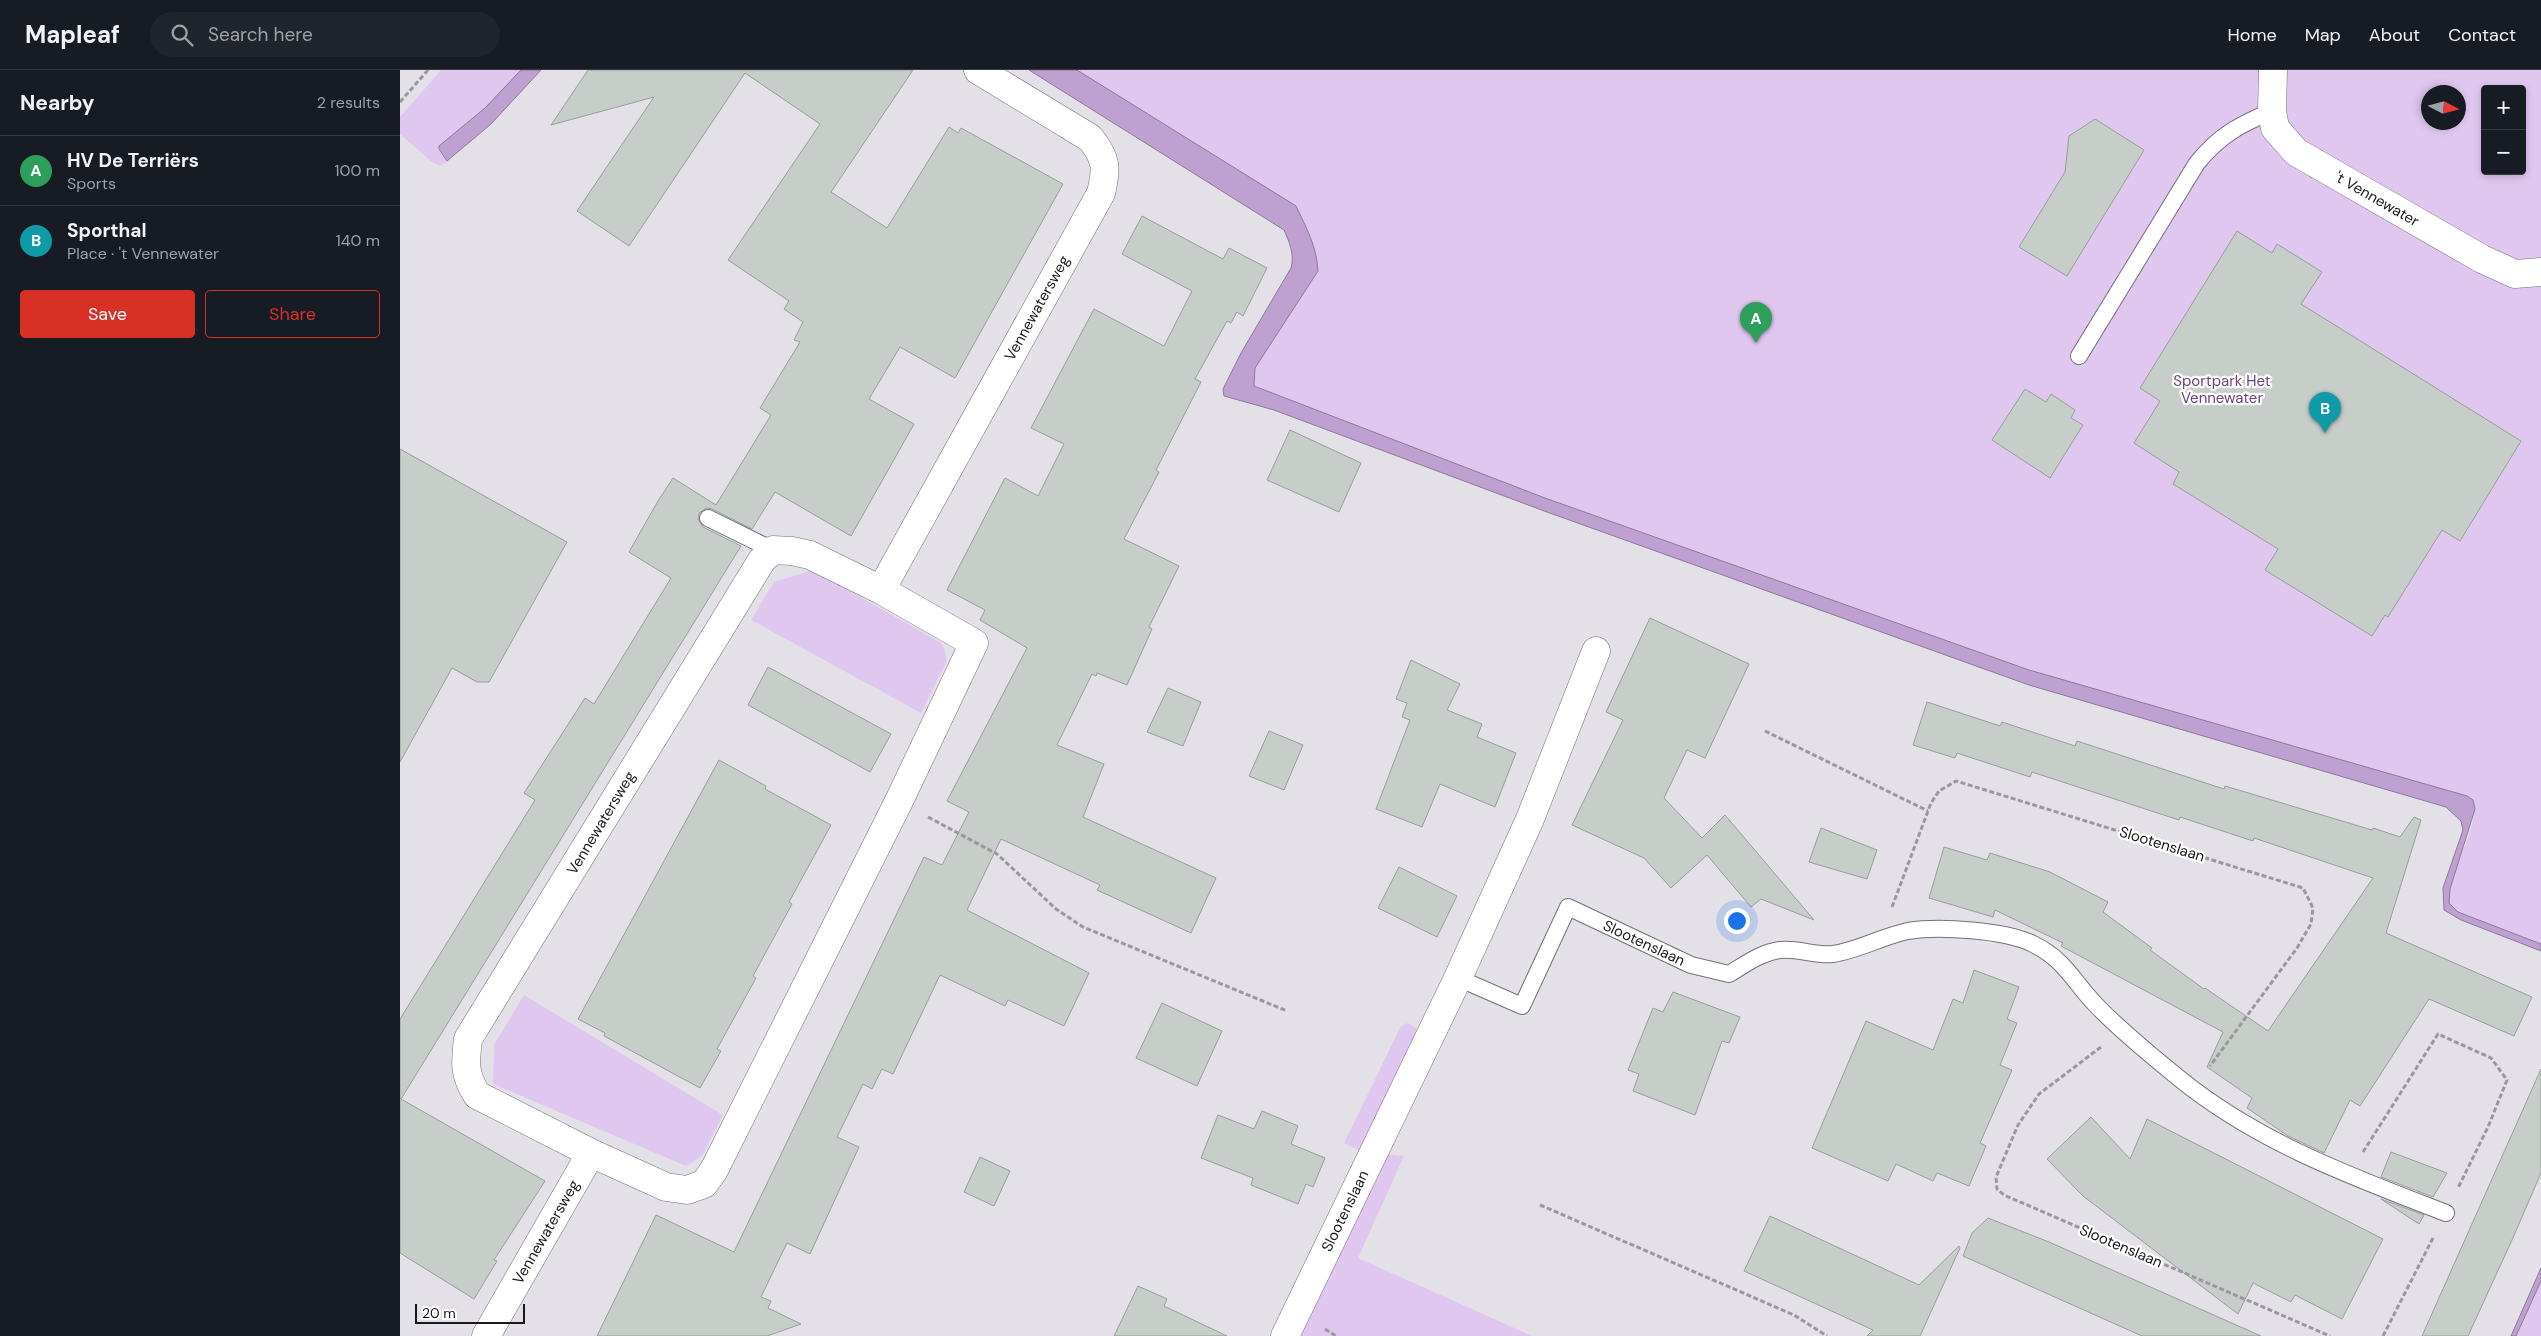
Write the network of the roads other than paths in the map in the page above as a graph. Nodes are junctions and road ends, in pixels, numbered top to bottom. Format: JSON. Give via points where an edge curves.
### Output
{"nodes":[{"id":1,"x":978,"y":70,"type":"edge"},
{"id":2,"x":2273,"y":70,"type":"edge"},
{"id":3,"x":2272,"y":111,"type":"junction"},
{"id":4,"x":2541,"y":272,"type":"edge"},
{"id":5,"x":2079,"y":356,"type":"dead end"},
{"id":6,"x":708,"y":518,"type":"dead end"},
{"id":7,"x":773,"y":550,"type":"junction"},
{"id":8,"x":881,"y":590,"type":"junction"},
{"id":9,"x":1596,"y":651,"type":"dead end"},
{"id":10,"x":1458,"y":978,"type":"junction"},
{"id":11,"x":591,"y":1153,"type":"junction"},
{"id":12,"x":2446,"y":1213,"type":"road end"},
{"id":13,"x":486,"y":1336,"type":"edge"},
{"id":14,"x":1285,"y":1336,"type":"edge"}],
"edges":[{"from":1,"to":8,"type":"street","name":"Vennewatersweg","via":[[1090,138],[1102,153],[1106,172],[1101,193]]},
{"from":2,"to":3,"type":"street","name":"'t Vennewater"},
{"from":3,"to":4,"type":"street","name":"'t Vennewater","via":[[2276,128],[2296,152],[2482,259],[2516,274]]},
{"from":3,"to":5,"type":"lane","via":[[2228,132],[2213,143],[2197,163]]},
{"from":6,"to":7,"type":"lane"},
{"from":7,"to":8,"type":"street","name":"Vennewatersweg","via":[[810,555]]},
{"from":7,"to":11,"type":"street","name":"Vennewatersweg","via":[[762,560],[468,1039],[464,1064],[477,1095]]},
{"from":8,"to":11,"type":"street","name":"Vennewatersweg","via":[[974,643],[719,1162],[704,1184],[687,1190],[666,1187]]},
{"from":9,"to":10,"type":"street","name":"Slootenslaan","via":[[1530,819]]},
{"from":10,"to":12,"type":"lane","name":"Slootenslaan","via":[[1522,1006],[1568,907],[1691,965],[1729,974],[1753,957],[1781,950],[1831,954],[1907,931],[1946,928],[1994,934],[2031,943],[2053,956],[2123,1030],[2193,1089],[2271,1140]]},
{"from":10,"to":14,"type":"street","name":"Slootenslaan"},
{"from":11,"to":13,"type":"street","name":"Vennewatersweg"}]}
